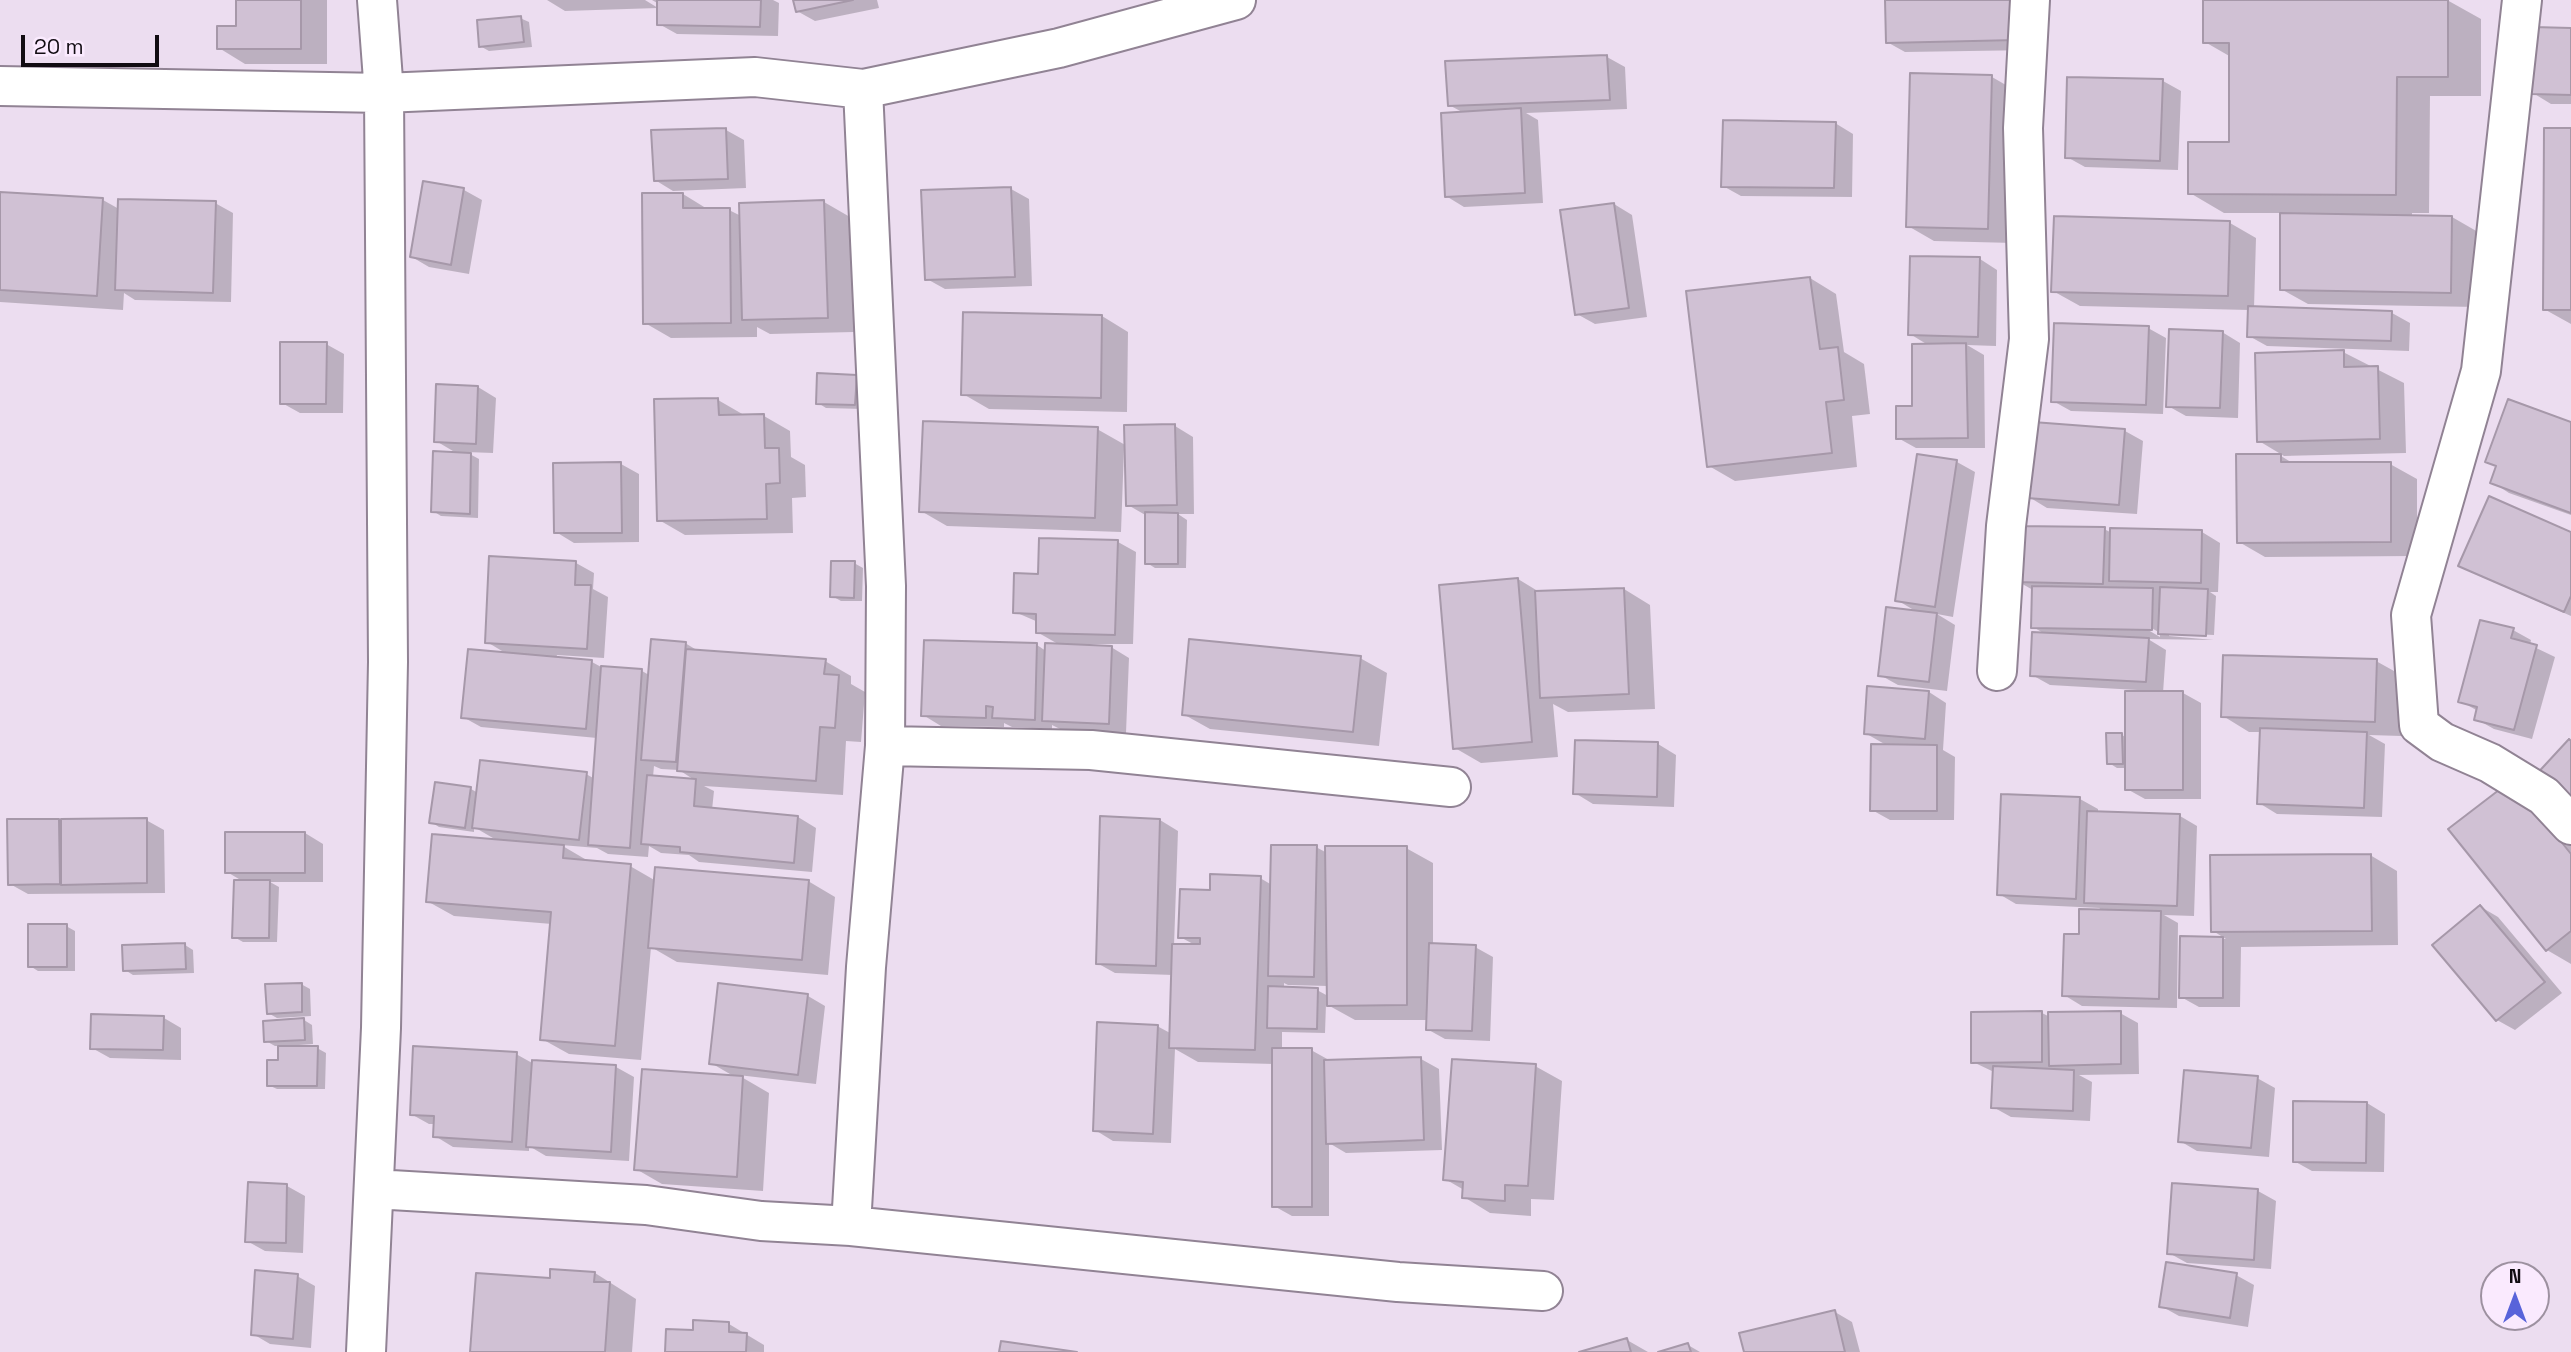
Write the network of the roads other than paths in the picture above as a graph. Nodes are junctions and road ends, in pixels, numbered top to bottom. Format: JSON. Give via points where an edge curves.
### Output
{"nodes":[{"id":1,"x":377,"y":0,"type":"edge"},
{"id":2,"x":1236,"y":0,"type":"edge"},
{"id":3,"x":2029,"y":0,"type":"edge"},
{"id":4,"x":2522,"y":0,"type":"edge"},
{"id":5,"x":0,"y":86,"type":"edge"},
{"id":6,"x":863,"y":89,"type":"junction"},
{"id":7,"x":384,"y":93,"type":"junction"},
{"id":8,"x":1997,"y":671,"type":"dead end"},
{"id":9,"x":885,"y":746,"type":"junction"},
{"id":10,"x":1451,"y":787,"type":"dead end"},
{"id":11,"x":2571,"y":825,"type":"edge"},
{"id":12,"x":374,"y":1189,"type":"junction"},
{"id":13,"x":852,"y":1226,"type":"junction"},
{"id":14,"x":1543,"y":1292,"type":"dead end"},
{"id":15,"x":366,"y":1352,"type":"edge"}],
"edges":[{"from":1,"to":7,"type":"street"},
{"from":2,"to":6,"type":"street","via":[[1059,48]]},
{"from":3,"to":8,"type":"street","via":[[2023,128],[2029,339],[2006,526]]},
{"from":4,"to":11,"type":"street","via":[[2481,371],[2411,615],[2419,725],[2544,796]]},
{"from":5,"to":7,"type":"street"},
{"from":6,"to":7,"type":"street","via":[[755,78]]},
{"from":6,"to":9,"type":"street","via":[[886,586]]},
{"from":7,"to":12,"type":"street","via":[[388,662]]},
{"from":9,"to":10,"type":"street","via":[[1091,750]]},
{"from":9,"to":13,"type":"street","via":[[866,967]]},
{"from":12,"to":13,"type":"street","via":[[646,1205],[761,1221]]},
{"from":12,"to":15,"type":"street"},
{"from":13,"to":14,"type":"street","via":[[1398,1282]]}]}
